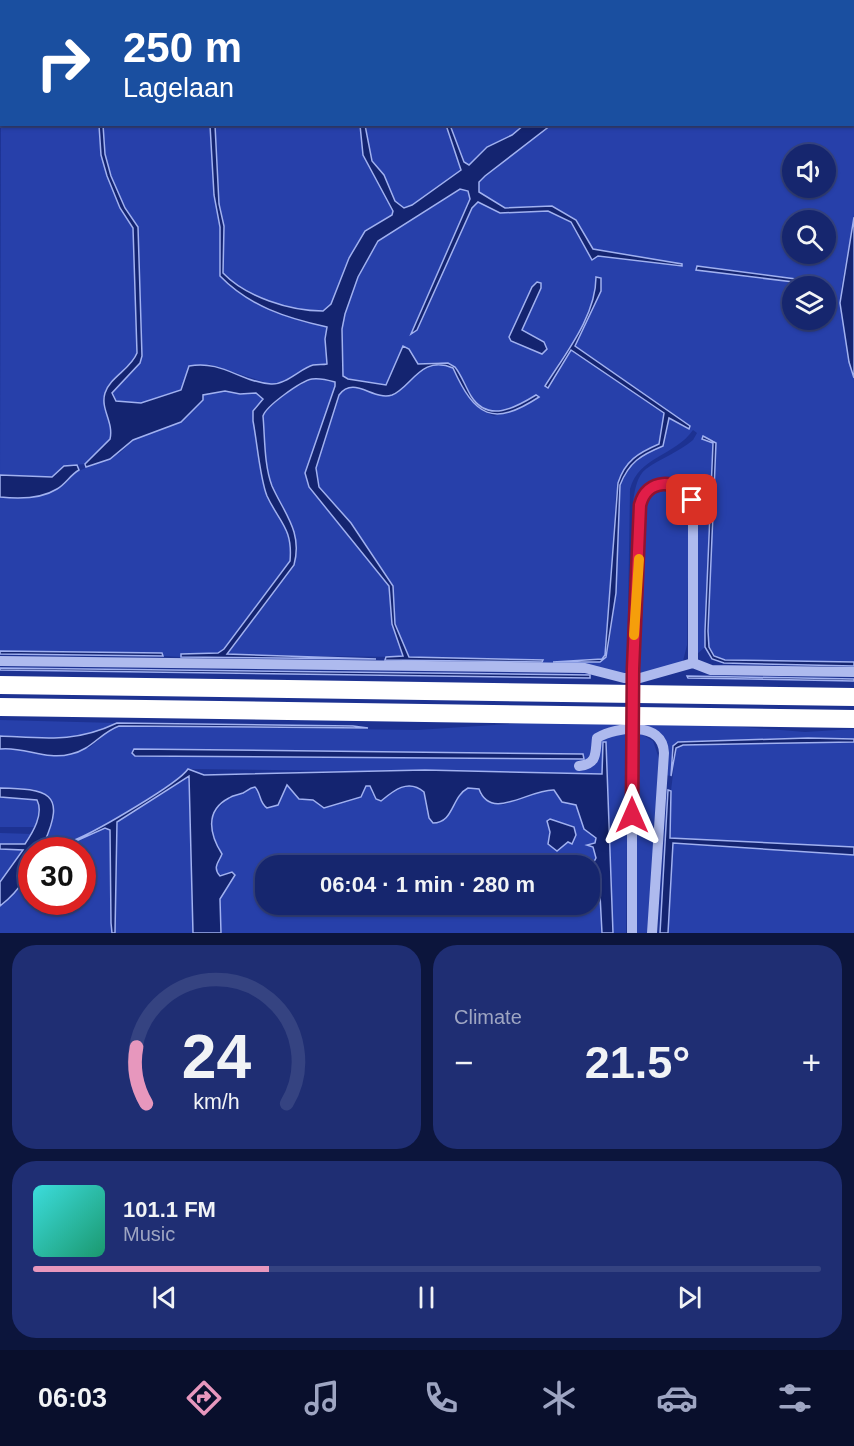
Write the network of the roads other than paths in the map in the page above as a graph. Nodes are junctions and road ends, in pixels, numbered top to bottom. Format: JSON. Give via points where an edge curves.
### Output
{"nodes":[{"id":1,"x":0,"y":661,"type":"edge"},
{"id":2,"x":693,"y":663,"type":"junction"},
{"id":3,"x":854,"y":672,"type":"edge"},
{"id":4,"x":0,"y":685,"type":"edge"},
{"id":5,"x":854,"y":696,"type":"edge"},
{"id":6,"x":0,"y":707,"type":"edge"},
{"id":7,"x":854,"y":719,"type":"edge"},
{"id":8,"x":579,"y":766,"type":"dead end"},
{"id":9,"x":632,"y":933,"type":"edge"},
{"id":10,"x":652,"y":933,"type":"edge"}],
"edges":[{"from":1,"to":2,"type":"street","via":[[585,668],[624,678],[640,678]]},
{"from":2,"to":3,"type":"street","via":[[711,670]]},
{"from":2,"to":9,"type":"street","bridge":true,"via":[[693,506],[688,494],[679,487],[657,484],[646,491],[640,505],[633,669]]},
{"from":4,"to":5,"type":"highway"},
{"from":6,"to":7,"type":"highway"},
{"from":8,"to":10,"type":"street","via":[[590,764],[597,738],[605,734],[645,730],[656,733],[662,742]]}]}
